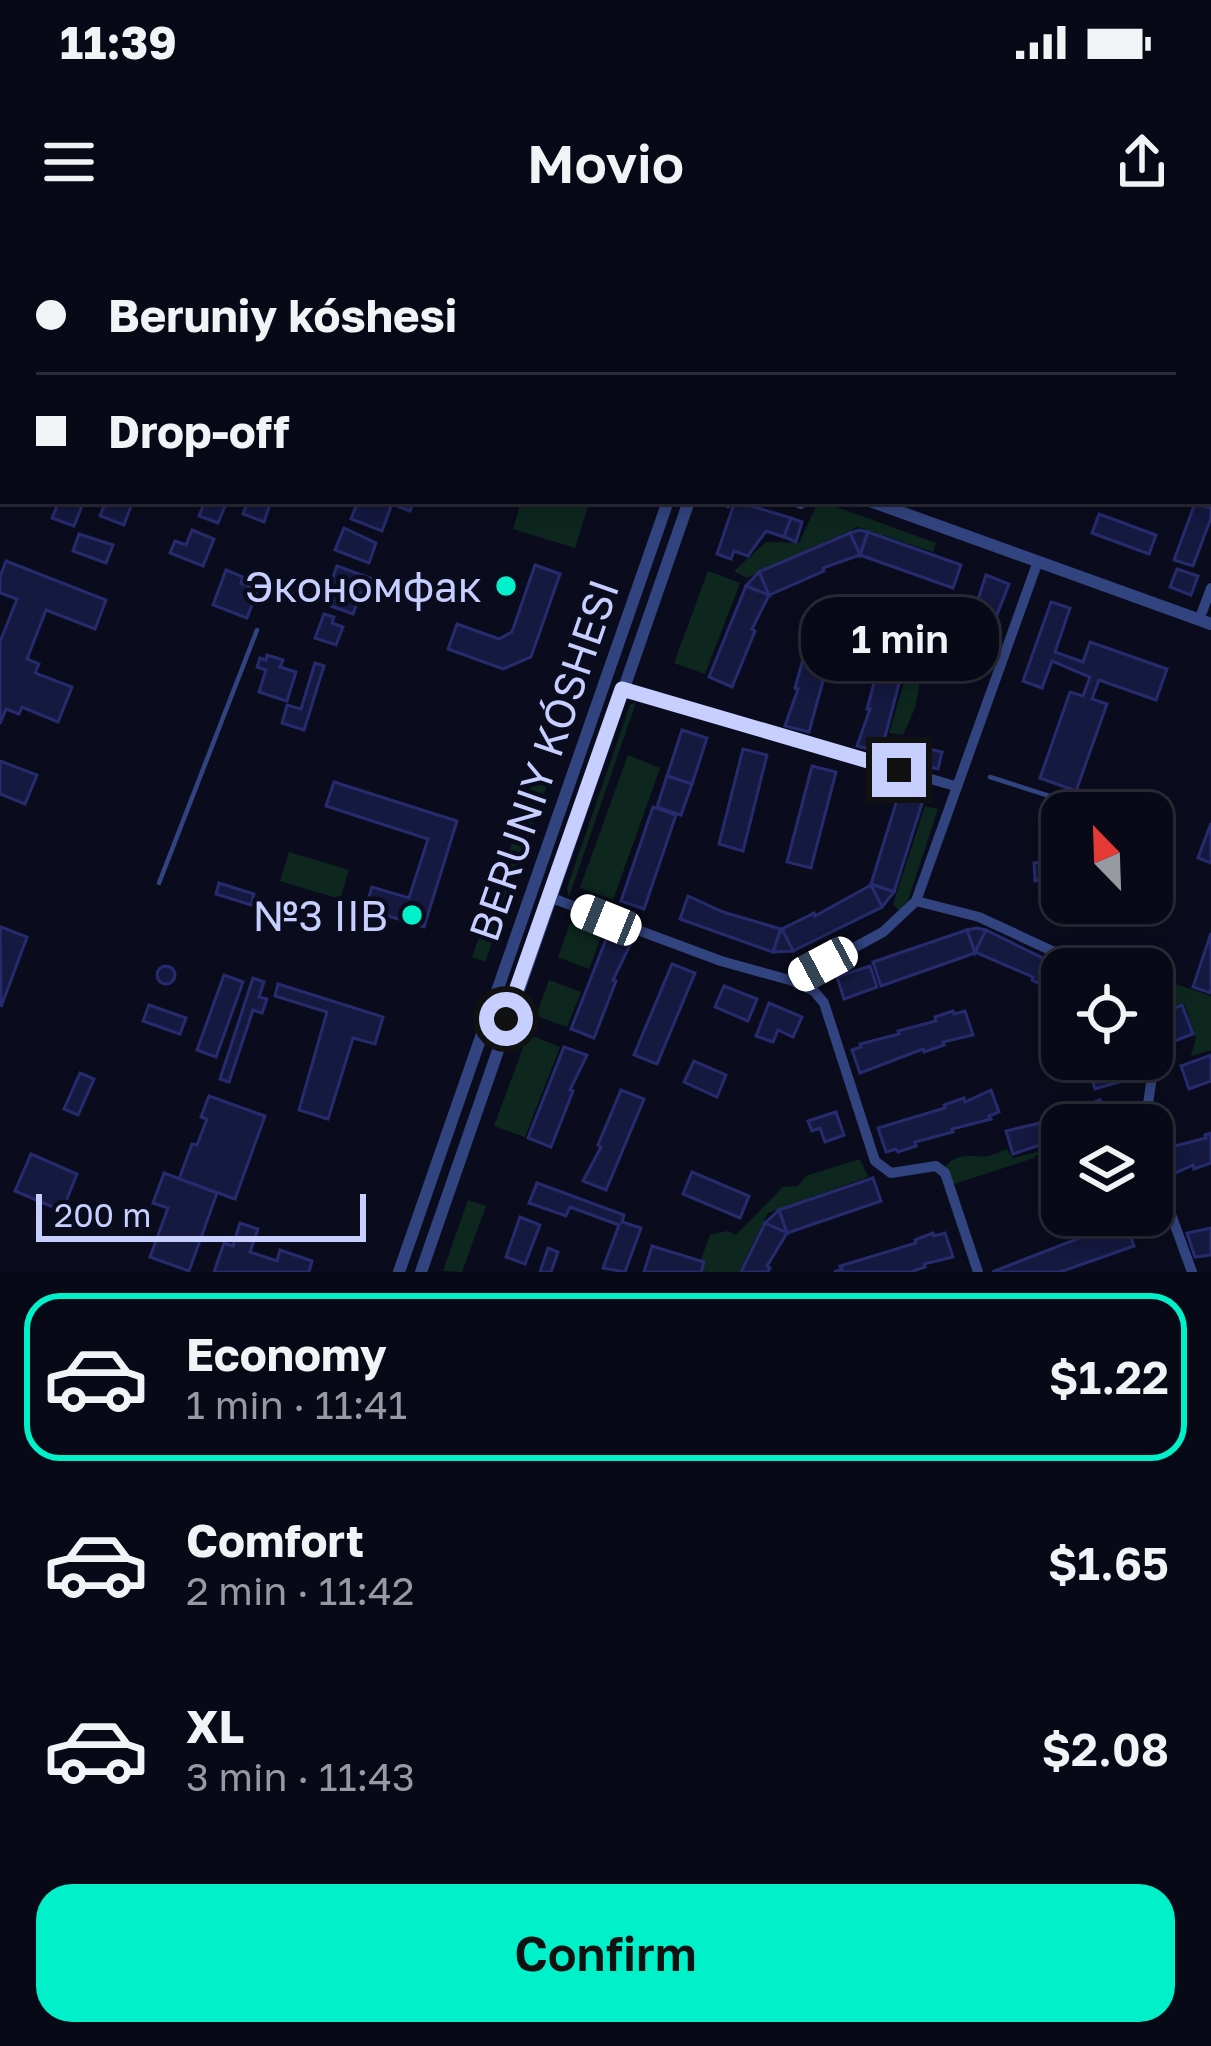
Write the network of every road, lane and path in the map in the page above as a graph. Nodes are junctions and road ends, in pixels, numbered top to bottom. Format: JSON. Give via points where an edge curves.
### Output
{"nodes":[{"id":1,"x":667,"y":504,"type":"edge"},
{"id":2,"x":688,"y":504,"type":"edge"},
{"id":3,"x":883,"y":504,"type":"edge"},
{"id":4,"x":1038,"y":561,"type":"junction"},
{"id":5,"x":1211,"y":588,"type":"edge"},
{"id":6,"x":1205,"y":622,"type":"edge"},
{"id":7,"x":257,"y":630,"type":"dead end"},
{"id":8,"x":622,"y":689,"type":"junction"},
{"id":9,"x":990,"y":777,"type":"dead end"},
{"id":10,"x":956,"y":786,"type":"junction"},
{"id":11,"x":1041,"y":793,"type":"edge"},
{"id":12,"x":159,"y":883,"type":"dead end"},
{"id":13,"x":549,"y":897,"type":"junction"},
{"id":14,"x":916,"y":901,"type":"junction"},
{"id":15,"x":1046,"y":948,"type":"edge"},
{"id":16,"x":793,"y":981,"type":"junction"},
{"id":17,"x":457,"y":1108,"type":"junction"},
{"id":18,"x":473,"y":1114,"type":"junction"},
{"id":19,"x":1173,"y":1220,"type":"edge"},
{"id":20,"x":399,"y":1272,"type":"edge"},
{"id":21,"x":421,"y":1272,"type":"edge"},
{"id":22,"x":978,"y":1272,"type":"edge"},
{"id":23,"x":1192,"y":1272,"type":"edge"}],
"edges":[{"from":1,"to":17,"type":"street","name":"BERUNIY KÓSHESI"},
{"from":2,"to":8,"type":"street","name":"BERUNIY KÓSHESI"},
{"from":3,"to":4,"type":"street"},
{"from":4,"to":6,"type":"street"},
{"from":4,"to":10,"type":"street"},
{"from":5,"to":6,"type":"street"},
{"from":7,"to":12,"type":"lane"},
{"from":8,"to":10,"type":"street"},
{"from":8,"to":13,"type":"street","name":"BERUNIY KÓSHESI"},
{"from":9,"to":11,"type":"lane"},
{"from":10,"to":14,"type":"street"},
{"from":13,"to":16,"type":"street"},
{"from":13,"to":18,"type":"street","name":"BERUNIY KÓSHESI"},
{"from":14,"to":15,"type":"street","via":[[980,917]]},
{"from":14,"to":16,"type":"street","via":[[883,932]]},
{"from":16,"to":22,"type":"street","via":[[824,1004],[875,1161],[891,1173],[936,1166],[945,1173]]},
{"from":17,"to":18,"type":"street"},
{"from":17,"to":20,"type":"street","name":"BERUNIY KÓSHESI"},
{"from":18,"to":21,"type":"street","name":"BERUNIY KÓSHESI"},
{"from":19,"to":23,"type":"street"}]}
